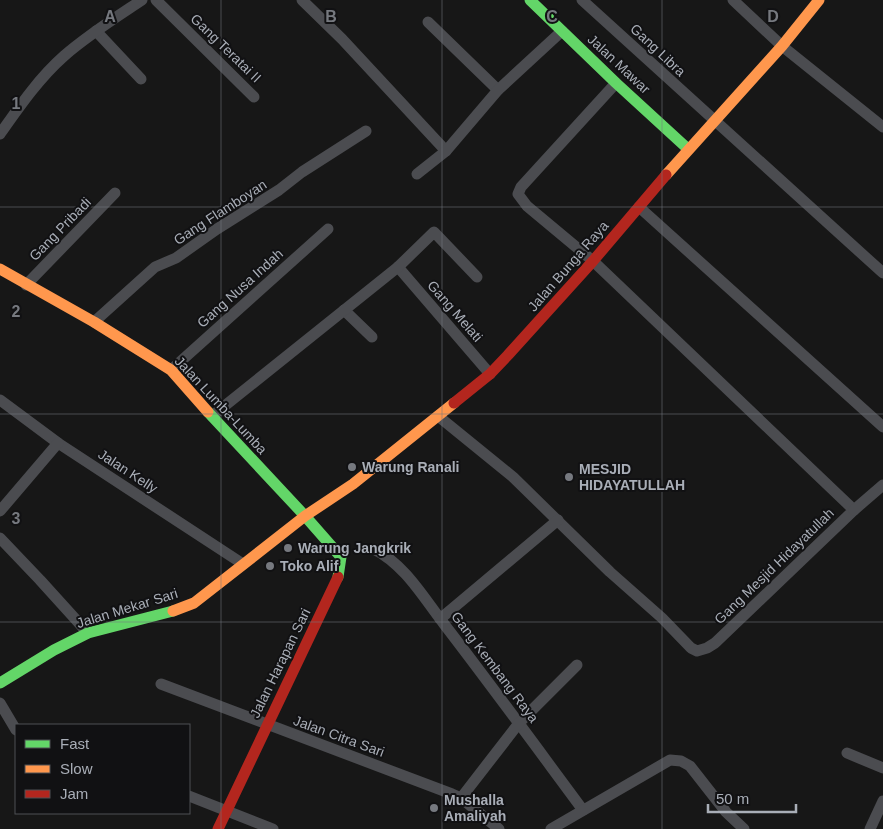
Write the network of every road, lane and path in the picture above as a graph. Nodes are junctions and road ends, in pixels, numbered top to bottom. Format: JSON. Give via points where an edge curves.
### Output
{"nodes":[{"id":1,"x":142,"y":0,"type":"edge"},
{"id":2,"x":156,"y":0,"type":"edge"},
{"id":3,"x":302,"y":0,"type":"edge"},
{"id":4,"x":530,"y":0,"type":"edge"},
{"id":5,"x":582,"y":0,"type":"edge"},
{"id":6,"x":733,"y":0,"type":"edge"},
{"id":7,"x":819,"y":0,"type":"edge"},
{"id":8,"x":428,"y":22,"type":"dead end"},
{"id":9,"x":96,"y":31,"type":"junction"},
{"id":10,"x":562,"y":31,"type":"junction"},
{"id":11,"x":782,"y":46,"type":"junction"},
{"id":12,"x":141,"y":79,"type":"dead end"},
{"id":13,"x":616,"y":83,"type":"junction"},
{"id":14,"x":498,"y":90,"type":"junction"},
{"id":15,"x":254,"y":97,"type":"dead end"},
{"id":16,"x":714,"y":122,"type":"junction"},
{"id":17,"x":883,"y":127,"type":"edge"},
{"id":18,"x":366,"y":131,"type":"dead end"},
{"id":19,"x":0,"y":134,"type":"edge"},
{"id":20,"x":688,"y":149,"type":"junction"},
{"id":21,"x":446,"y":151,"type":"junction"},
{"id":22,"x":417,"y":174,"type":"dead end"},
{"id":23,"x":115,"y":193,"type":"dead end"},
{"id":24,"x":639,"y":207,"type":"junction"},
{"id":25,"x":328,"y":229,"type":"dead end"},
{"id":26,"x":593,"y":261,"type":"junction"},
{"id":27,"x":398,"y":267,"type":"junction"},
{"id":28,"x":0,"y":269,"type":"edge"},
{"id":29,"x":883,"y":274,"type":"edge"},
{"id":30,"x":477,"y":278,"type":"dead end"},
{"id":31,"x":26,"y":285,"type":"junction"},
{"id":32,"x":344,"y":310,"type":"junction"},
{"id":33,"x":94,"y":322,"type":"junction"},
{"id":34,"x":372,"y":337,"type":"dead end"},
{"id":35,"x":171,"y":370,"type":"junction"},
{"id":36,"x":490,"y":374,"type":"junction"},
{"id":37,"x":0,"y":400,"type":"edge"},
{"id":38,"x":212,"y":416,"type":"junction"},
{"id":39,"x":438,"y":416,"type":"junction"},
{"id":40,"x":883,"y":427,"type":"edge"},
{"id":41,"x":58,"y":444,"type":"junction"},
{"id":42,"x":883,"y":485,"type":"edge"},
{"id":43,"x":854,"y":510,"type":"junction"},
{"id":44,"x":0,"y":511,"type":"edge"},
{"id":45,"x":305,"y":516,"type":"junction"},
{"id":46,"x":558,"y":520,"type":"junction"},
{"id":47,"x":0,"y":538,"type":"edge"},
{"id":48,"x":374,"y":549,"type":"dead end"},
{"id":49,"x":243,"y":564,"type":"junction"},
{"id":50,"x":440,"y":619,"type":"junction"},
{"id":51,"x":88,"y":633,"type":"junction"},
{"id":52,"x":578,"y":665,"type":"dead end"},
{"id":53,"x":0,"y":683,"type":"edge"},
{"id":54,"x":161,"y":684,"type":"dead end"},
{"id":55,"x":0,"y":703,"type":"edge"},
{"id":56,"x":519,"y":723,"type":"junction"},
{"id":57,"x":267,"y":725,"type":"junction"},
{"id":58,"x":15,"y":728,"type":"edge"},
{"id":59,"x":847,"y":753,"type":"dead end"},
{"id":60,"x":883,"y":768,"type":"edge"},
{"id":61,"x":190,"y":796,"type":"edge"},
{"id":62,"x":461,"y":798,"type":"junction"},
{"id":63,"x":883,"y":801,"type":"edge"},
{"id":64,"x":227,"y":810,"type":"junction"},
{"id":65,"x":583,"y":810,"type":"junction"},
{"id":66,"x":218,"y":829,"type":"edge"},
{"id":67,"x":273,"y":829,"type":"edge"},
{"id":68,"x":499,"y":829,"type":"edge"},
{"id":69,"x":551,"y":829,"type":"edge"},
{"id":70,"x":744,"y":829,"type":"edge"},
{"id":71,"x":870,"y":829,"type":"edge"}],
"edges":[{"from":1,"to":9,"type":"street"},
{"from":2,"to":15,"type":"street","name":"Gang Teratai II"},
{"from":3,"to":21,"type":"street"},
{"from":4,"to":10,"type":"street","name":"Jalan Mawar"},
{"from":5,"to":16,"type":"street","name":"Gang Libra"},
{"from":6,"to":11,"type":"street"},
{"from":7,"to":11,"type":"street","name":"Jalan Bunga Raya"},
{"from":8,"to":14,"type":"street"},
{"from":9,"to":12,"type":"street"},
{"from":9,"to":19,"type":"street","via":[[62,58]]},
{"from":10,"to":13,"type":"street","name":"Jalan Mawar"},
{"from":10,"to":14,"type":"street"},
{"from":11,"to":16,"type":"street","name":"Jalan Bunga Raya"},
{"from":11,"to":17,"type":"street"},
{"from":13,"to":20,"type":"street","name":"Jalan Mawar"},
{"from":13,"to":26,"type":"street","name":"Gang Mesjid Hidayatullah","via":[[518,192],[527,206]]},
{"from":14,"to":21,"type":"street"},
{"from":16,"to":20,"type":"street","name":"Jalan Bunga Raya"},
{"from":16,"to":29,"type":"street","name":"Gang Libra"},
{"from":18,"to":33,"type":"street","name":"Gang Flamboyan","via":[[176,258],[155,267]]},
{"from":20,"to":24,"type":"street","name":"Jalan Bunga Raya"},
{"from":21,"to":22,"type":"street"},
{"from":23,"to":31,"type":"street","name":"Gang Pribadi"},
{"from":24,"to":26,"type":"street","name":"Jalan Bunga Raya"},
{"from":24,"to":40,"type":"street"},
{"from":25,"to":35,"type":"street","name":"Gang Nusa Indah"},
{"from":26,"to":36,"type":"street","name":"Jalan Bunga Raya"},
{"from":26,"to":43,"type":"street","name":"Gang Mesjid Hidayatullah"},
{"from":27,"to":30,"type":"street","via":[[434,232]]},
{"from":27,"to":32,"type":"street"},
{"from":27,"to":36,"type":"street","name":"Gang Melati"},
{"from":28,"to":31,"type":"street","name":"Jalan Lumba-Lumba"},
{"from":31,"to":33,"type":"street","name":"Jalan Lumba-Lumba"},
{"from":32,"to":34,"type":"street"},
{"from":32,"to":38,"type":"street"},
{"from":33,"to":35,"type":"street","name":"Jalan Lumba-Lumba"},
{"from":35,"to":38,"type":"street","name":"Jalan Lumba-Lumba"},
{"from":36,"to":39,"type":"street","name":"Jalan Bunga Raya"},
{"from":37,"to":41,"type":"street","name":"Jalan Kelly"},
{"from":38,"to":45,"type":"street","name":"Jalan Lumba-Lumba"},
{"from":39,"to":45,"type":"street","name":"Jalan Bunga Raya","via":[[353,484]]},
{"from":39,"to":46,"type":"street","name":"Gang Mesjid Hidayatullah","via":[[513,477]]},
{"from":41,"to":44,"type":"street"},
{"from":41,"to":49,"type":"street","name":"Jalan Kelly"},
{"from":42,"to":43,"type":"street"},
{"from":43,"to":46,"type":"street","name":"Gang Mesjid Hidayatullah","via":[[716,643],[697,651]]},
{"from":45,"to":49,"type":"street","name":"Jalan Mekar Sari"},
{"from":45,"to":57,"type":"street","name":"Jalan Harapan Sari","via":[[341,557],[338,577]]},
{"from":46,"to":50,"type":"street"},
{"from":47,"to":51,"type":"street"},
{"from":48,"to":50,"type":"street","name":"Gang Kembang Raya","via":[[402,569]]},
{"from":49,"to":51,"type":"street","name":"Jalan Mekar Sari","via":[[194,603]]},
{"from":50,"to":56,"type":"street","name":"Gang Kembang Raya"},
{"from":51,"to":53,"type":"street","name":"Jalan Mekar Sari"},
{"from":52,"to":56,"type":"street"},
{"from":54,"to":57,"type":"street","name":"Jalan Citra Sari"},
{"from":55,"to":58,"type":"street"},
{"from":56,"to":62,"type":"street"},
{"from":56,"to":65,"type":"street","name":"Gang Kembang Raya"},
{"from":57,"to":62,"type":"street","name":"Jalan Citra Sari"},
{"from":57,"to":64,"type":"street","name":"Jalan Harapan Sari"},
{"from":59,"to":60,"type":"street"},
{"from":61,"to":64,"type":"street"},
{"from":62,"to":68,"type":"street","name":"Jalan Citra Sari"},
{"from":63,"to":71,"type":"street"},
{"from":64,"to":66,"type":"street","name":"Jalan Harapan Sari"},
{"from":64,"to":67,"type":"street"},
{"from":65,"to":69,"type":"street"},
{"from":65,"to":70,"type":"street","via":[[670,760],[681,761],[690,766],[726,812]]}]}
